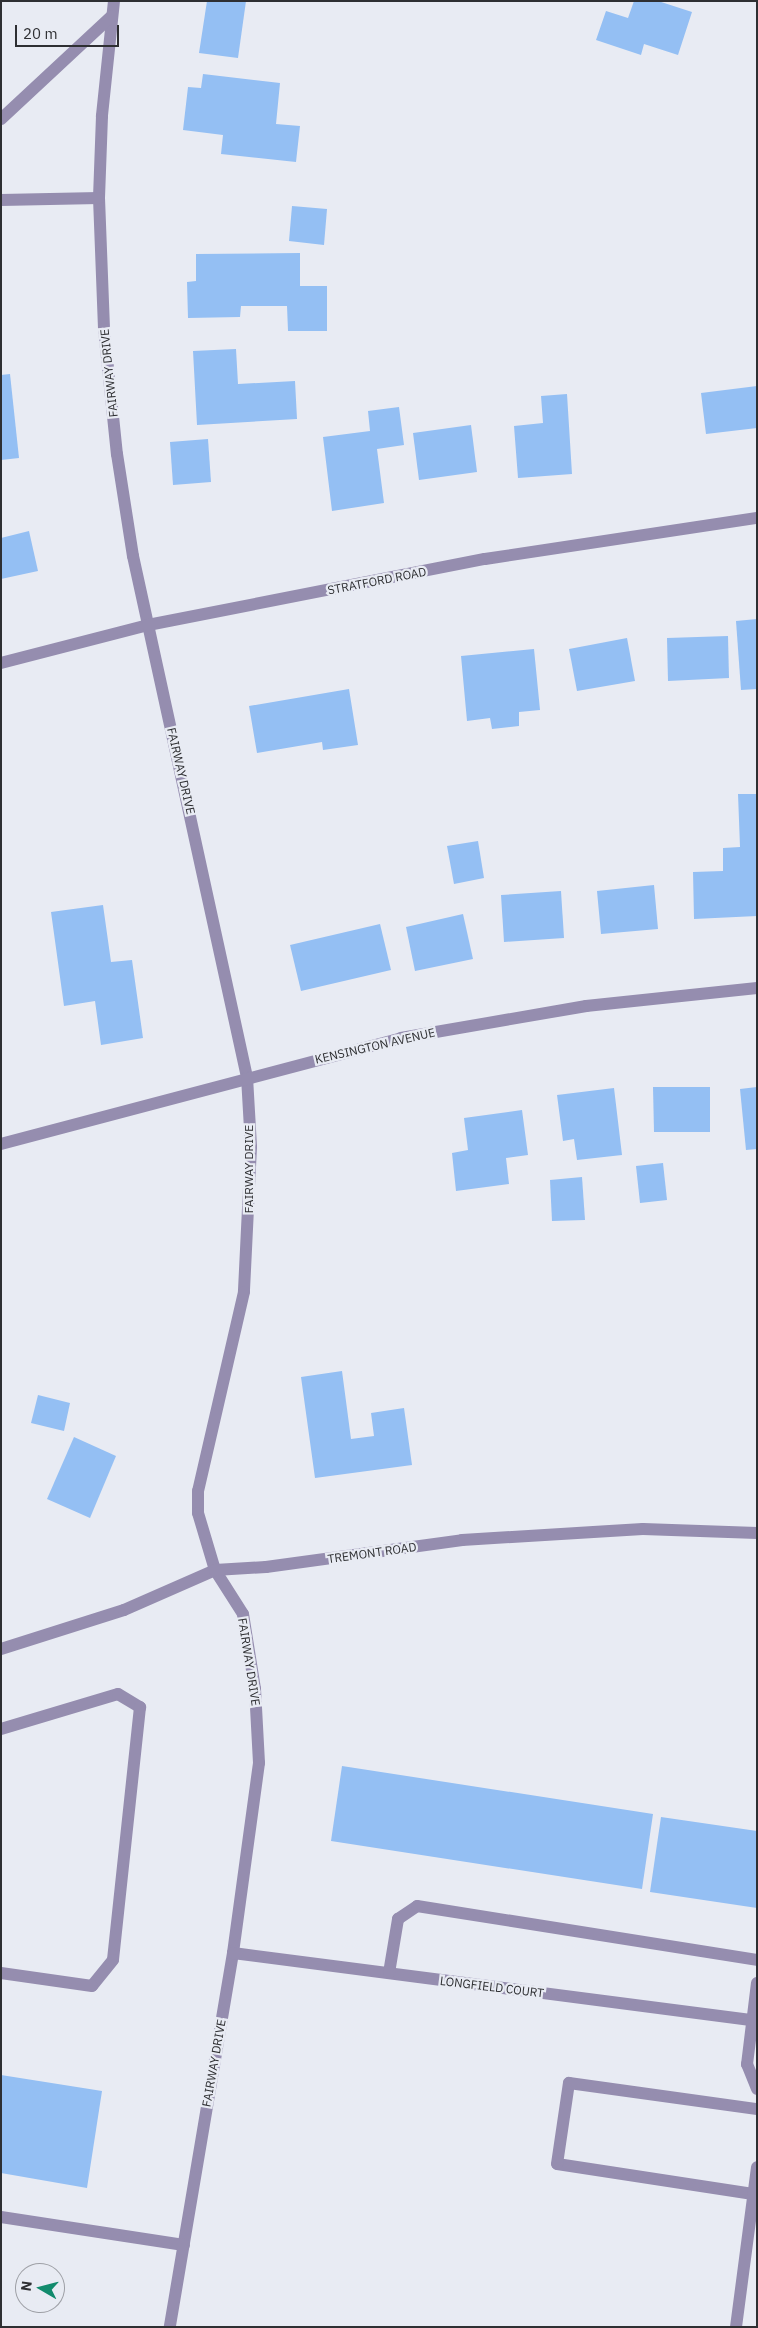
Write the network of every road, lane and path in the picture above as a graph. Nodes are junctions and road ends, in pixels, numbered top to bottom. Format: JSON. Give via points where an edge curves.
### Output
{"nodes":[{"id":1,"x":114,"y":1,"type":"edge"},
{"id":2,"x":112,"y":16,"type":"junction"},
{"id":3,"x":1,"y":119,"type":"edge"},
{"id":4,"x":99,"y":198,"type":"junction"},
{"id":5,"x":1,"y":200,"type":"edge"},
{"id":6,"x":757,"y":518,"type":"edge"},
{"id":7,"x":148,"y":625,"type":"junction"},
{"id":8,"x":1,"y":663,"type":"edge"},
{"id":9,"x":757,"y":988,"type":"edge"},
{"id":10,"x":247,"y":1077,"type":"junction"},
{"id":11,"x":1,"y":1144,"type":"edge"},
{"id":12,"x":757,"y":1533,"type":"edge"},
{"id":13,"x":215,"y":1570,"type":"junction"},
{"id":14,"x":1,"y":1649,"type":"edge"},
{"id":15,"x":1,"y":1729,"type":"edge"},
{"id":16,"x":233,"y":1952,"type":"junction"},
{"id":17,"x":757,"y":1960,"type":"edge"},
{"id":18,"x":1,"y":1973,"type":"edge"},
{"id":19,"x":389,"y":1973,"type":"junction"},
{"id":20,"x":757,"y":1983,"type":"edge"},
{"id":21,"x":751,"y":2020,"type":"junction"},
{"id":22,"x":757,"y":2089,"type":"edge"},
{"id":23,"x":757,"y":2109,"type":"edge"},
{"id":24,"x":757,"y":2167,"type":"edge"},
{"id":25,"x":753,"y":2194,"type":"junction"},
{"id":26,"x":1,"y":2218,"type":"edge"},
{"id":27,"x":184,"y":2245,"type":"junction"},
{"id":28,"x":170,"y":2327,"type":"edge"},
{"id":29,"x":736,"y":2327,"type":"edge"}],
"edges":[{"from":1,"to":2,"type":"street","name":"FAIRWAY DRIVE"},
{"from":2,"to":3,"type":"street"},
{"from":2,"to":4,"type":"street","name":"FAIRWAY DRIVE","via":[[102,116]]},
{"from":4,"to":5,"type":"street"},
{"from":4,"to":7,"type":"street","name":"FAIRWAY DRIVE","via":[[104,330],[117,454]]},
{"from":6,"to":7,"type":"street","name":"STRATFORD ROAD","via":[[485,559]]},
{"from":7,"to":8,"type":"street","name":"STRATFORD ROAD"},
{"from":7,"to":10,"type":"street","name":"FAIRWAY DRIVE"},
{"from":9,"to":10,"type":"street","name":"KENSINGTON AVENUE","via":[[576,1007],[401,1038]]},
{"from":10,"to":11,"type":"street","name":"KENSINGTON AVENUE"},
{"from":10,"to":13,"type":"street","name":"FAIRWAY DRIVE","via":[[250,1166],[244,1292],[198,1491],[198,1514]]},
{"from":12,"to":13,"type":"street","name":"TREMONT ROAD","via":[[643,1529],[462,1540],[266,1567]]},
{"from":13,"to":14,"type":"street","name":"TREMONT ROAD","via":[[124,1610]]},
{"from":13,"to":16,"type":"street","name":"FAIRWAY DRIVE","via":[[243,1614],[255,1689],[258,1772]]},
{"from":15,"to":18,"type":"street","via":[[118,1694],[140,1707],[113,1960],[92,1986]]},
{"from":16,"to":19,"type":"street","name":"LONGFIELD COURT"},
{"from":16,"to":27,"type":"street","name":"FAIRWAY DRIVE"},
{"from":17,"to":19,"type":"street","via":[[417,1906],[398,1919]]},
{"from":19,"to":21,"type":"street","name":"LONGFIELD COURT"},
{"from":20,"to":21,"type":"street"},
{"from":21,"to":22,"type":"street","via":[[747,2064]]},
{"from":23,"to":25,"type":"street","via":[[569,2083],[557,2164]]},
{"from":24,"to":25,"type":"street"},
{"from":25,"to":29,"type":"street"},
{"from":26,"to":27,"type":"street"},
{"from":27,"to":28,"type":"street","name":"FAIRWAY DRIVE"}]}
